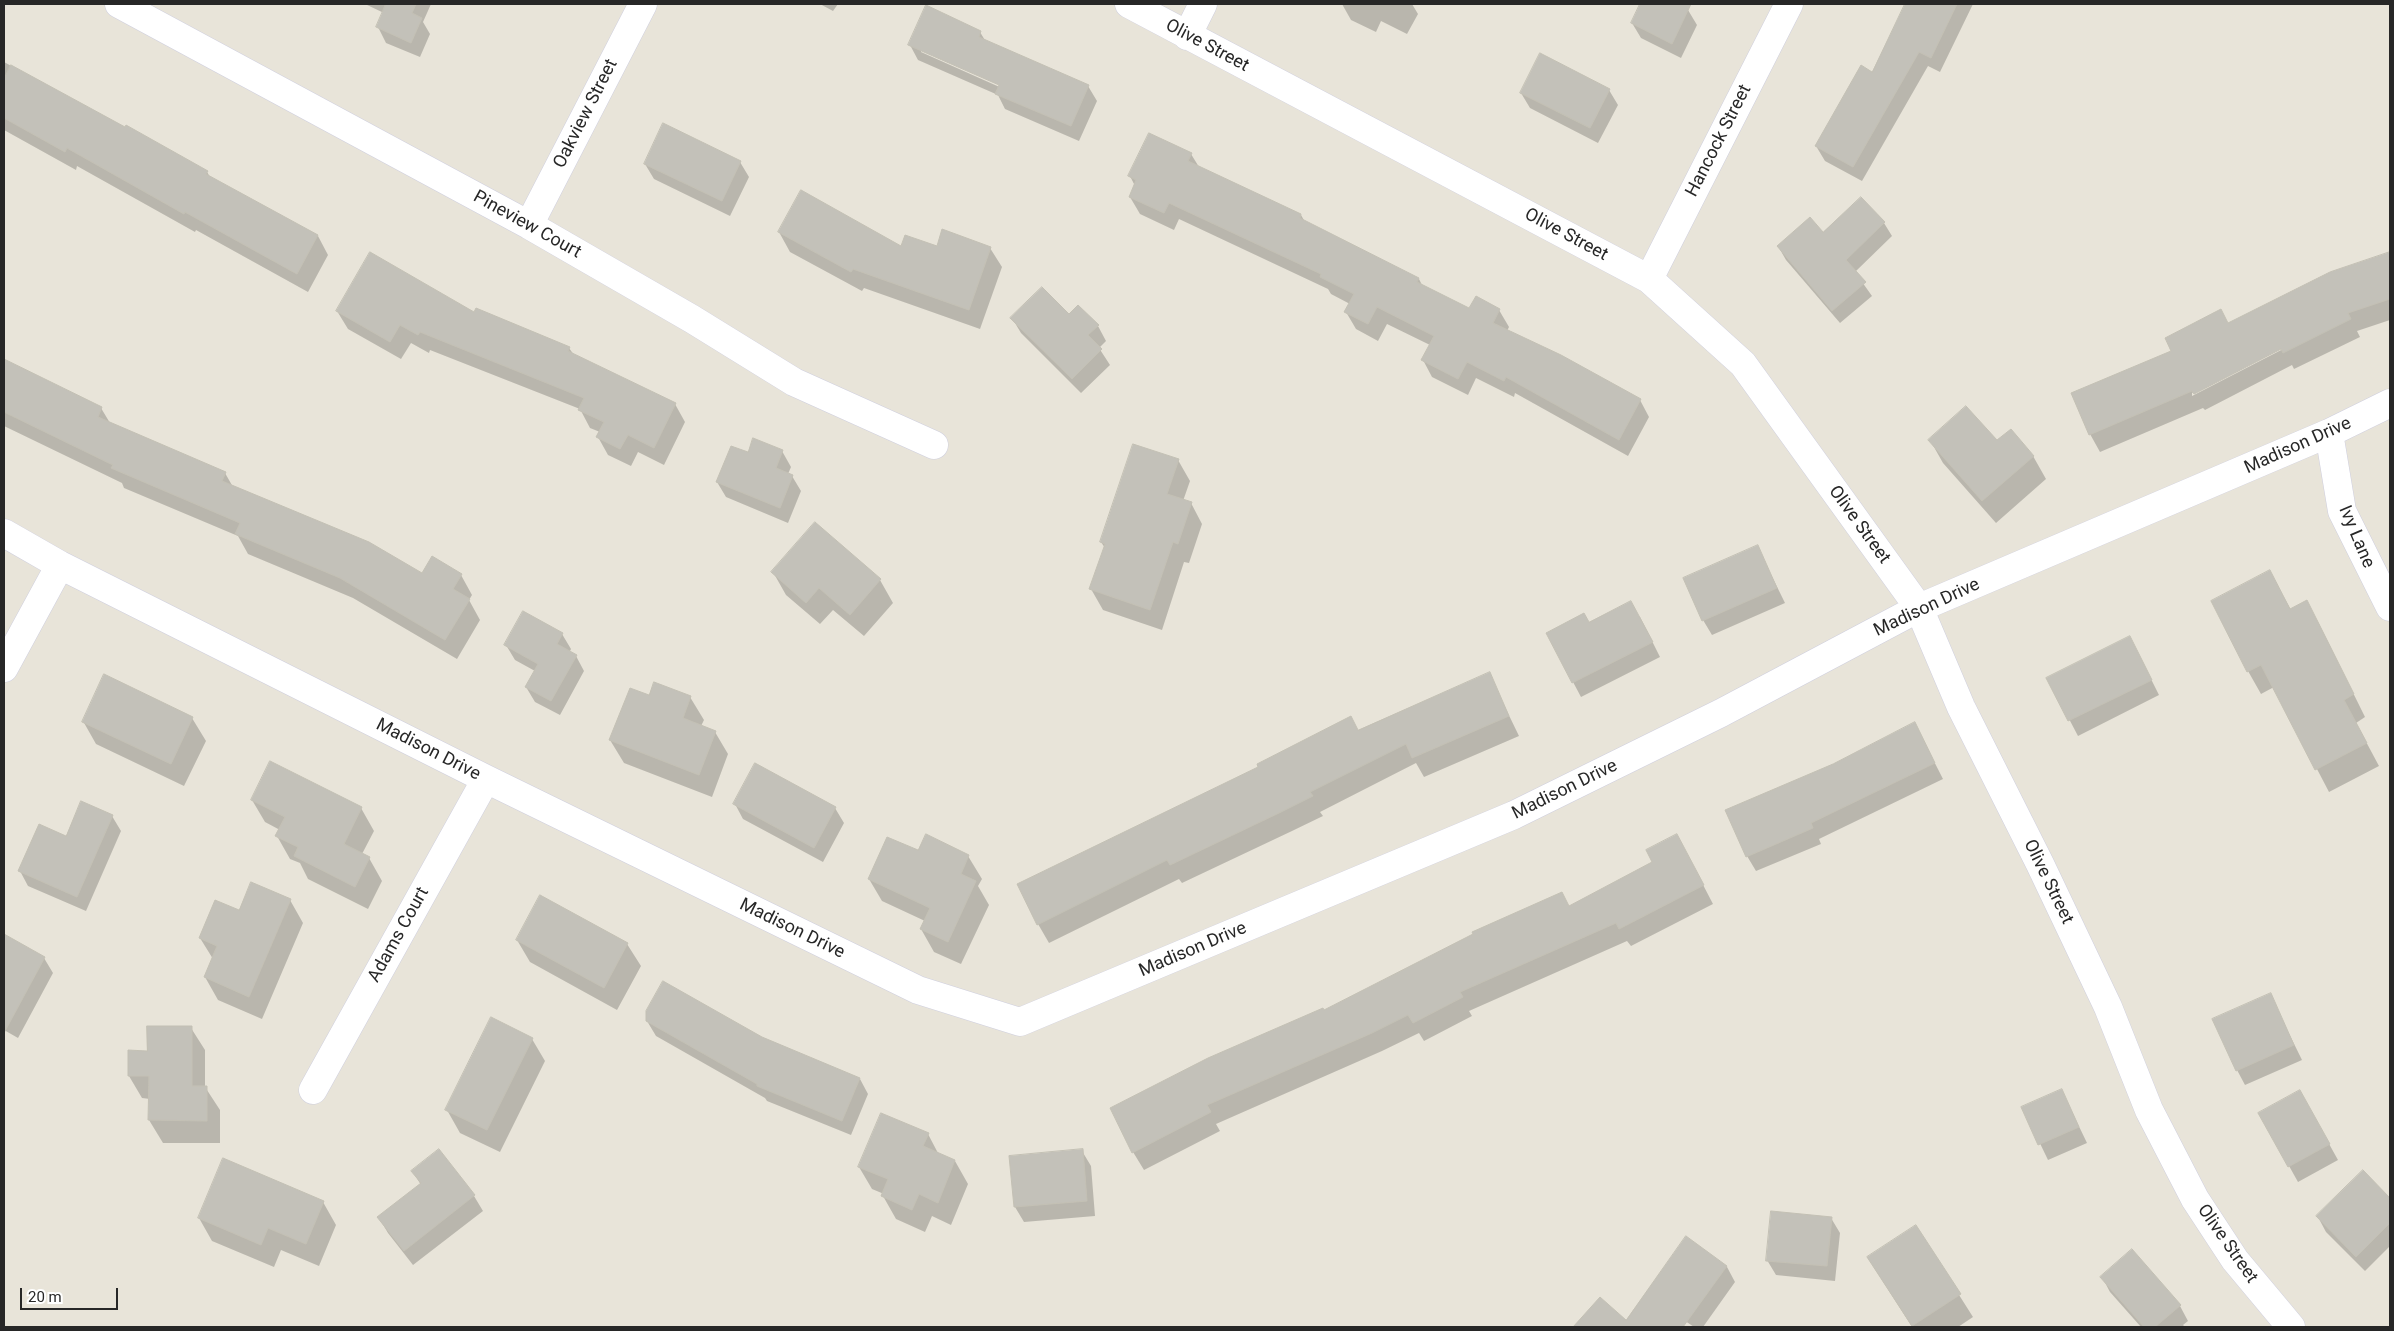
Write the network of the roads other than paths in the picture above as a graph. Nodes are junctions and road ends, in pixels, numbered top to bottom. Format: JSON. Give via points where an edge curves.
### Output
{"nodes":[{"id":1,"x":119,"y":4,"type":"edge"},
{"id":2,"x":643,"y":4,"type":"edge"},
{"id":3,"x":1129,"y":4,"type":"edge"},
{"id":4,"x":1203,"y":4,"type":"edge"},
{"id":5,"x":1789,"y":4,"type":"edge"},
{"id":6,"x":1187,"y":36,"type":"junction"},
{"id":7,"x":529,"y":225,"type":"junction"},
{"id":8,"x":1649,"y":279,"type":"junction"},
{"id":9,"x":2390,"y":403,"type":"edge"},
{"id":10,"x":2329,"y":433,"type":"junction"},
{"id":11,"x":934,"y":445,"type":"dead end"},
{"id":12,"x":4,"y":533,"type":"edge"},
{"id":13,"x":60,"y":565,"type":"junction"},
{"id":14,"x":2390,"y":607,"type":"edge"},
{"id":15,"x":1919,"y":608,"type":"junction"},
{"id":16,"x":4,"y":668,"type":"edge"},
{"id":17,"x":486,"y":779,"type":"junction"},
{"id":18,"x":313,"y":1090,"type":"dead end"},
{"id":19,"x":2290,"y":1327,"type":"edge"}],
"edges":[{"from":1,"to":7,"type":"street","name":"Pineview Court"},
{"from":2,"to":7,"type":"street","name":"Oakview Street"},
{"from":3,"to":6,"type":"street","name":"Olive Street"},
{"from":4,"to":6,"type":"street"},
{"from":5,"to":8,"type":"street","name":"Hancock Street"},
{"from":6,"to":8,"type":"street","name":"Olive Street"},
{"from":7,"to":11,"type":"street","name":"Pineview Court","via":[[794,382]]},
{"from":8,"to":15,"type":"street","name":"Olive Street","via":[[1742,364]]},
{"from":9,"to":10,"type":"street","name":"Madison Drive"},
{"from":10,"to":14,"type":"street","name":"Ivy Lane","via":[[2342,511]]},
{"from":10,"to":15,"type":"street","name":"Madison Drive"},
{"from":12,"to":13,"type":"street","name":"Madison Drive"},
{"from":13,"to":16,"type":"street"},
{"from":13,"to":17,"type":"street","name":"Madison Drive"},
{"from":15,"to":17,"type":"street","name":"Madison Drive","via":[[1721,713],[1514,815],[1020,1022],[918,990]]},
{"from":15,"to":19,"type":"street","name":"Olive Street","via":[[1961,707],[2108,1007],[2149,1110],[2182,1174],[2235,1260]]},
{"from":17,"to":18,"type":"street","name":"Adams Court"}]}
